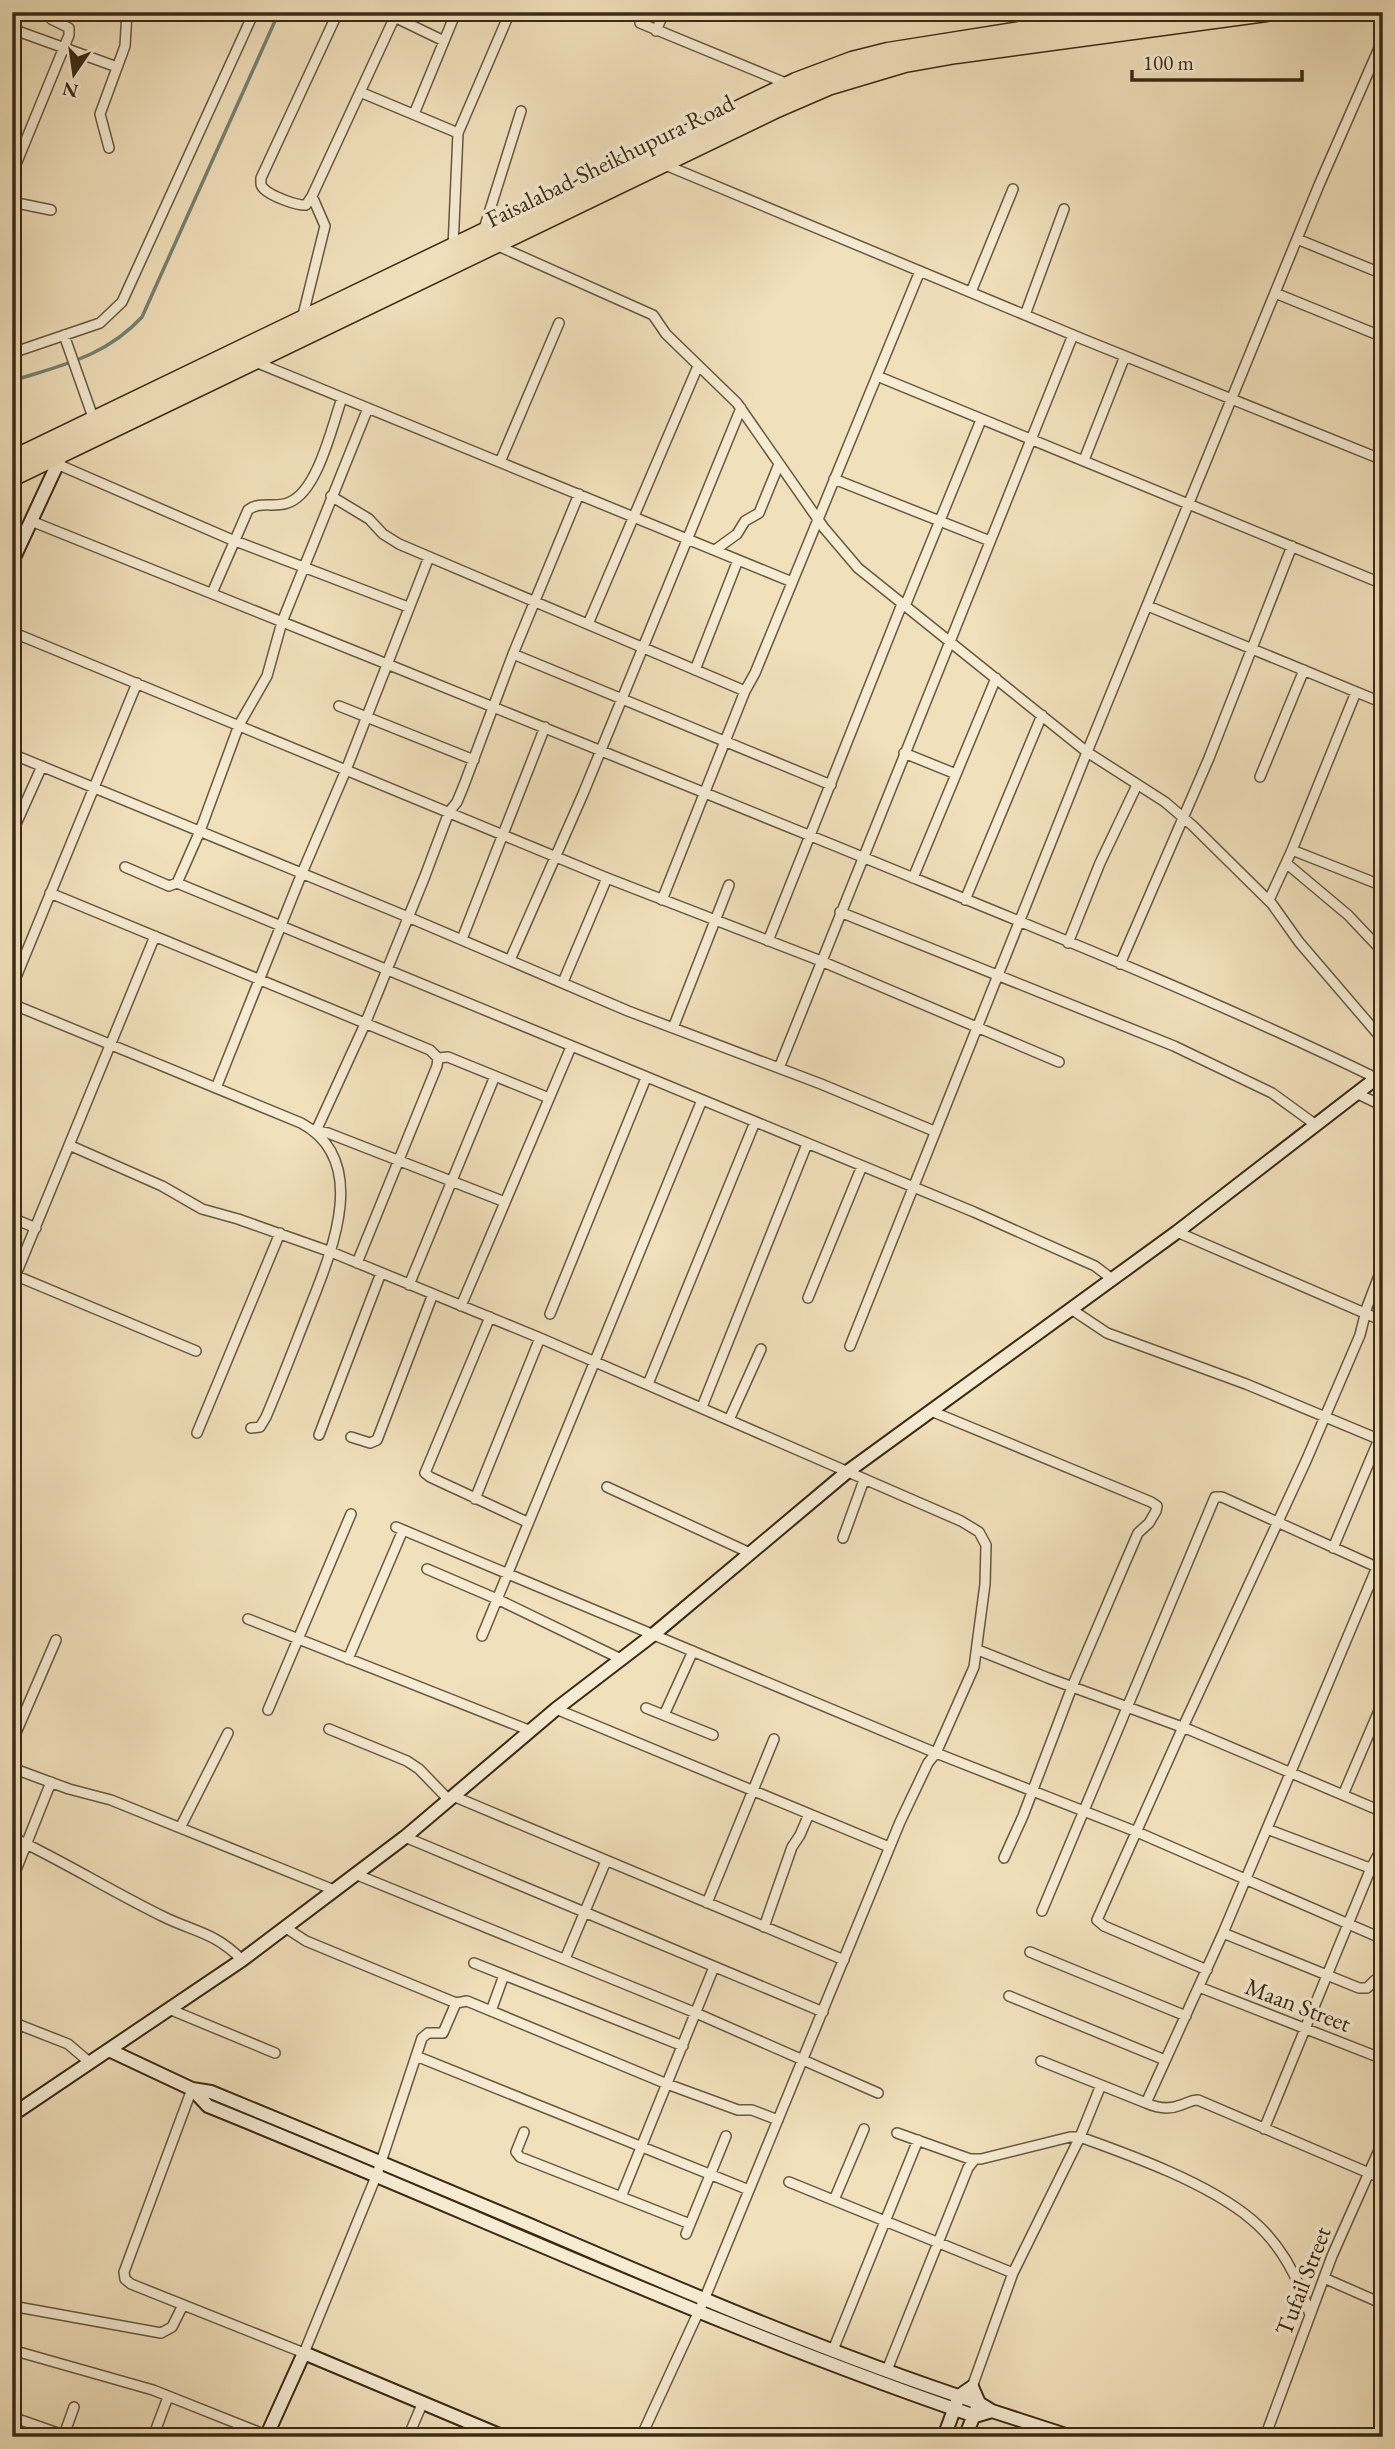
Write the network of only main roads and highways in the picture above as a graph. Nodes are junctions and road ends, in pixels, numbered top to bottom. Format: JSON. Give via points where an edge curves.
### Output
{"nodes":[{"id":1,"x":1139,"y":12,"type":"edge"},
{"id":2,"x":1266,"y":12,"type":"edge"},
{"id":3,"x":488,"y":239,"type":"junction"},
{"id":4,"x":96,"y":427,"type":"junction"},
{"id":5,"x":12,"y":460,"type":"edge"},
{"id":6,"x":12,"y":477,"type":"edge"}],
"edges":[{"from":1,"to":3,"type":"highway","name":"Faisalabad-Sheikhupura Road","via":[[852,61],[790,85]]},
{"from":2,"to":3,"type":"highway","name":"Faisalabad-Sheikhupura Road","via":[[905,63],[828,86]]},
{"from":3,"to":4,"type":"highway","name":"Faisalabad-Sheikhupura Road","via":[[253,361]]},
{"from":3,"to":4,"type":"highway","name":"Faisalabad-Sheikhupura Road","via":[[453,248]]},
{"from":4,"to":5,"type":"highway","name":"Faisalabad-Sheikhupura Road"},
{"from":4,"to":6,"type":"highway","name":"Faisalabad-Sheikhupura Road","via":[[60,458]]}]}
